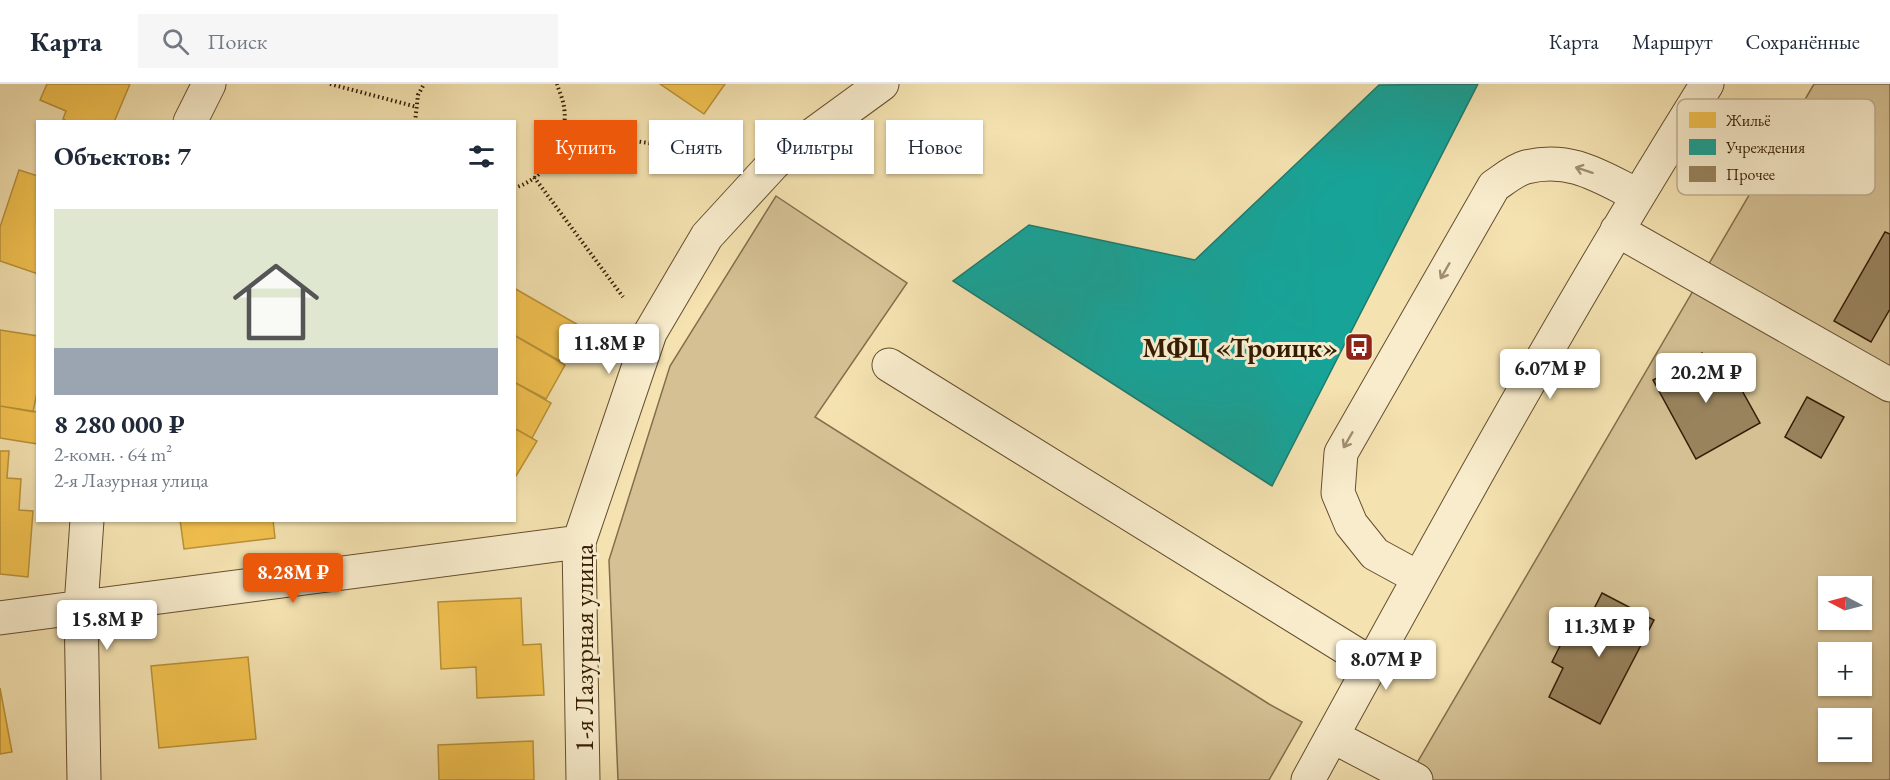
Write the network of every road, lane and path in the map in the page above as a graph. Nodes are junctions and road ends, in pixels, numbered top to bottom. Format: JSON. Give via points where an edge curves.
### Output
{"nodes":[{"id":1,"x":209,"y":84,"type":"edge"},
{"id":2,"x":330,"y":84,"type":"edge"},
{"id":3,"x":424,"y":84,"type":"edge"},
{"id":4,"x":557,"y":84,"type":"edge"},
{"id":5,"x":882,"y":84,"type":"edge"},
{"id":6,"x":1707,"y":84,"type":"edge"},
{"id":7,"x":1698,"y":99,"type":"edge"},
{"id":8,"x":417,"y":107,"type":"junction"},
{"id":9,"x":191,"y":120,"type":"edge"},
{"id":10,"x":415,"y":120,"type":"edge"},
{"id":11,"x":564,"y":120,"type":"edge"},
{"id":12,"x":832,"y":120,"type":"edge"},
{"id":13,"x":1677,"y":132,"type":"edge"},
{"id":14,"x":637,"y":141,"type":"edge"},
{"id":15,"x":755,"y":159,"type":"edge"},
{"id":16,"x":539,"y":174,"type":"edge"},
{"id":17,"x":763,"y":174,"type":"edge"},
{"id":18,"x":534,"y":177,"type":"junction"},
{"id":19,"x":516,"y":188,"type":"edge"},
{"id":20,"x":1637,"y":195,"type":"junction"},
{"id":21,"x":1617,"y":230,"type":"junction"},
{"id":22,"x":650,"y":333,"type":"junction"},
{"id":23,"x":889,"y":365,"type":"dead end"},
{"id":24,"x":1890,"y":385,"type":"edge"},
{"id":25,"x":87,"y":522,"type":"edge"},
{"id":26,"x":579,"y":542,"type":"junction"},
{"id":27,"x":1419,"y":578,"type":"junction"},
{"id":28,"x":81,"y":606,"type":"junction"},
{"id":29,"x":0,"y":618,"type":"edge"},
{"id":30,"x":1372,"y":664,"type":"junction"},
{"id":31,"x":1332,"y":736,"type":"junction"},
{"id":32,"x":84,"y":780,"type":"edge"},
{"id":33,"x":583,"y":780,"type":"edge"},
{"id":34,"x":1308,"y":780,"type":"edge"},
{"id":35,"x":1416,"y":780,"type":"edge"}],
"edges":[{"from":1,"to":9,"type":"street"},
{"from":2,"to":8,"type":"path"},
{"from":3,"to":8,"type":"path"},
{"from":4,"to":11,"type":"path"},
{"from":5,"to":12,"type":"street","name":"1-я Лазурная улица"},
{"from":6,"to":7,"type":"street"},
{"from":8,"to":10,"type":"path"},
{"from":13,"to":20,"type":"street"},
{"from":14,"to":15,"type":"path"},
{"from":16,"to":18,"type":"path"},
{"from":17,"to":22,"type":"street","name":"1-я Лазурная улица","via":[[707,236]]},
{"from":18,"to":19,"type":"path"},
{"from":18,"to":22,"type":"path"},
{"from":20,"to":21,"type":"street"},
{"from":20,"to":27,"type":"street","one_way":true,"via":[[1586,169],[1557,163],[1524,167],[1494,186],[1341,453],[1338,493],[1351,524],[1375,554]]},
{"from":21,"to":24,"type":"street"},
{"from":21,"to":27,"type":"street"},
{"from":22,"to":26,"type":"street","name":"1-я Лазурная улица"},
{"from":23,"to":30,"type":"street"},
{"from":25,"to":28,"type":"street"},
{"from":26,"to":28,"type":"street"},
{"from":26,"to":33,"type":"street","name":"1-я Лазурная улица"},
{"from":27,"to":30,"type":"street"},
{"from":28,"to":29,"type":"street"},
{"from":28,"to":32,"type":"street"},
{"from":30,"to":31,"type":"street"},
{"from":31,"to":34,"type":"street"},
{"from":31,"to":35,"type":"street"}]}
